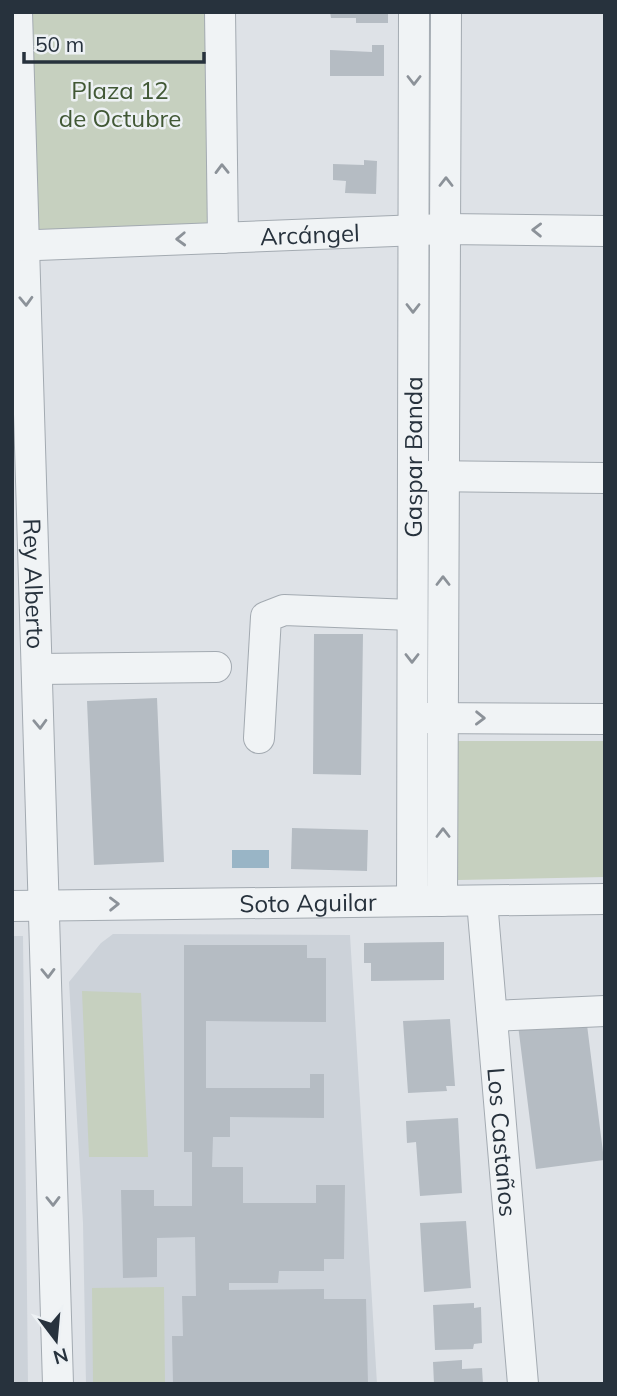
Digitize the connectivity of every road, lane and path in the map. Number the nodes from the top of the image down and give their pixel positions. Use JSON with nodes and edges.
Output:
{"nodes":[{"id":1,"x":17,"y":12,"type":"edge"},
{"id":2,"x":220,"y":12,"type":"edge"},
{"id":3,"x":414,"y":12,"type":"edge"},
{"id":4,"x":446,"y":12,"type":"edge"},
{"id":5,"x":445,"y":229,"type":"junction"},
{"id":6,"x":414,"y":230,"type":"junction"},
{"id":7,"x":605,"y":231,"type":"edge"},
{"id":8,"x":223,"y":237,"type":"junction"},
{"id":9,"x":18,"y":246,"type":"edge"},
{"id":10,"x":413,"y":476,"type":"junction"},
{"id":11,"x":444,"y":476,"type":"junction"},
{"id":12,"x":605,"y":478,"type":"edge"},
{"id":13,"x":412,"y":615,"type":"junction"},
{"id":14,"x":216,"y":667,"type":"dead end"},
{"id":15,"x":38,"y":669,"type":"junction"},
{"id":16,"x":412,"y":718,"type":"junction"},
{"id":17,"x":443,"y":718,"type":"junction"},
{"id":18,"x":605,"y":719,"type":"edge"},
{"id":19,"x":259,"y":738,"type":"dead end"},
{"id":20,"x":605,"y":900,"type":"edge"},
{"id":21,"x":412,"y":901,"type":"junction"},
{"id":22,"x":442,"y":901,"type":"junction"},
{"id":23,"x":482,"y":901,"type":"junction"},
{"id":24,"x":46,"y":905,"type":"junction"},
{"id":25,"x":12,"y":906,"type":"edge"},
{"id":26,"x":605,"y":1011,"type":"edge"},
{"id":27,"x":492,"y":1016,"type":"junction"},
{"id":28,"x":58,"y":1384,"type":"edge"},
{"id":29,"x":523,"y":1384,"type":"edge"}],
"edges":[{"from":1,"to":9,"type":"street","name":"Rey Alberto"},
{"from":8,"to":2,"type":"street","one_way":true},
{"from":3,"to":6,"type":"street","name":"Gaspar Banda","one_way":true},
{"from":5,"to":4,"type":"street","name":"Gaspar Banda","one_way":true},
{"from":5,"to":6,"type":"street","name":"Arcángel"},
{"from":7,"to":5,"type":"street","name":"Arcángel","one_way":true},
{"from":5,"to":11,"type":"street","name":"Gaspar Banda"},
{"from":6,"to":8,"type":"street","name":"Arcángel"},
{"from":6,"to":10,"type":"street","name":"Gaspar Banda","one_way":true},
{"from":8,"to":9,"type":"street","name":"Arcángel","one_way":true},
{"from":9,"to":15,"type":"street","name":"Rey Alberto","one_way":true},
{"from":10,"to":11,"type":"street"},
{"from":10,"to":13,"type":"street","name":"Gaspar Banda"},
{"from":11,"to":12,"type":"street"},
{"from":17,"to":11,"type":"street","name":"Gaspar Banda","one_way":true},
{"from":13,"to":16,"type":"street","name":"Gaspar Banda","one_way":true},
{"from":13,"to":19,"type":"street"},
{"from":14,"to":15,"type":"street"},
{"from":15,"to":24,"type":"street","name":"Rey Alberto","one_way":true},
{"from":16,"to":17,"type":"street"},
{"from":16,"to":21,"type":"street","name":"Gaspar Banda"},
{"from":17,"to":18,"type":"street","one_way":true},
{"from":22,"to":17,"type":"street","name":"Gaspar Banda","one_way":true},
{"from":20,"to":23,"type":"street","name":"Soto Aguilar"},
{"from":21,"to":22,"type":"street","name":"Soto Aguilar"},
{"from":24,"to":21,"type":"street","name":"Soto Aguilar","one_way":true},
{"from":22,"to":23,"type":"street","name":"Soto Aguilar"},
{"from":23,"to":27,"type":"street","name":"Los Castaños"},
{"from":24,"to":25,"type":"street","name":"Soto Aguilar"},
{"from":24,"to":28,"type":"street","name":"Rey Alberto","one_way":true},
{"from":26,"to":27,"type":"street"},
{"from":27,"to":29,"type":"street","name":"Los Castaños"}]}
